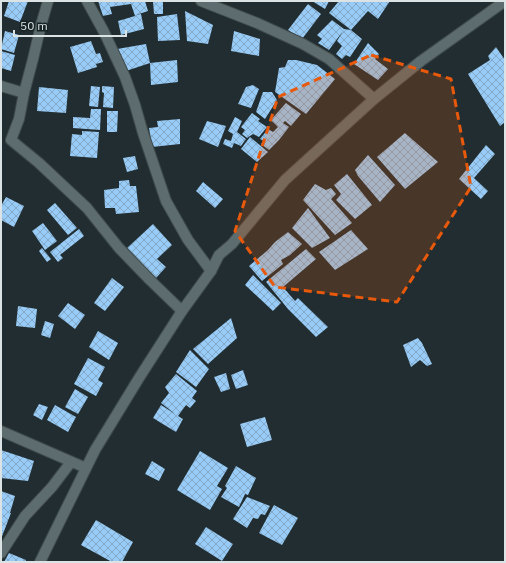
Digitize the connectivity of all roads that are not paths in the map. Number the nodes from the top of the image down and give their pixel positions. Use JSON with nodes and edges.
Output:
{"nodes":[{"id":1,"x":48,"y":1,"type":"edge"},
{"id":2,"x":87,"y":1,"type":"edge"},
{"id":3,"x":201,"y":1,"type":"edge"},
{"id":4,"x":505,"y":1,"type":"edge"},
{"id":5,"x":1,"y":86,"type":"edge"},
{"id":6,"x":24,"y":93,"type":"junction"},
{"id":7,"x":374,"y":99,"type":"junction"},
{"id":8,"x":212,"y":270,"type":"junction"},
{"id":9,"x":182,"y":311,"type":"junction"},
{"id":10,"x":1,"y":431,"type":"edge"},
{"id":11,"x":71,"y":462,"type":"junction"},
{"id":12,"x":86,"y":468,"type":"junction"},
{"id":13,"x":1,"y":553,"type":"edge"},
{"id":14,"x":40,"y":562,"type":"edge"}],
"edges":[{"from":1,"to":6,"type":"street"},
{"from":2,"to":8,"type":"street"},
{"from":3,"to":7,"type":"street"},
{"from":4,"to":7,"type":"street"},
{"from":5,"to":6,"type":"street"},
{"from":6,"to":9,"type":"street"},
{"from":7,"to":8,"type":"street"},
{"from":8,"to":9,"type":"street"},
{"from":9,"to":12,"type":"street"},
{"from":10,"to":11,"type":"street"},
{"from":11,"to":12,"type":"street"},
{"from":11,"to":13,"type":"street"},
{"from":12,"to":14,"type":"street"}]}
